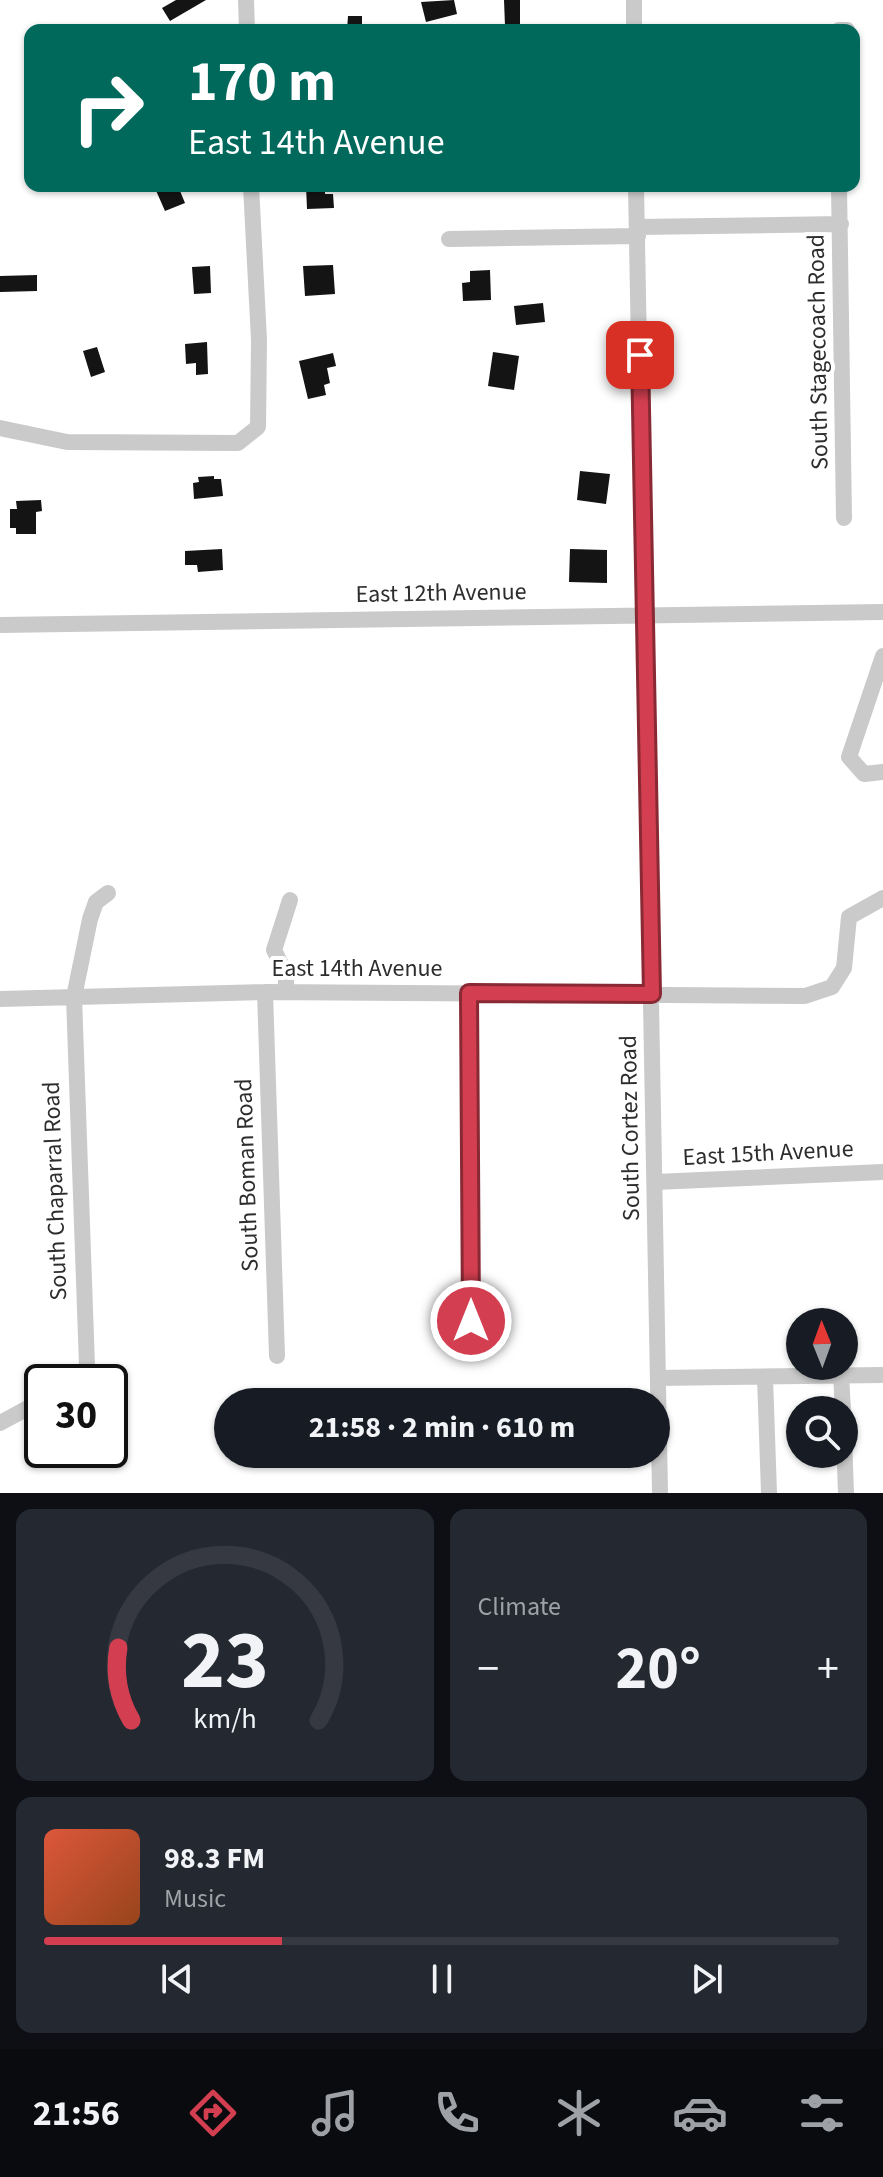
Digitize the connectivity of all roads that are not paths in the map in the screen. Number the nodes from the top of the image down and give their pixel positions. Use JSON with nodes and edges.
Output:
{"nodes":[{"id":1,"x":246,"y":0,"type":"edge"},
{"id":2,"x":634,"y":0,"type":"edge"},
{"id":3,"x":247,"y":24,"type":"edge"},
{"id":4,"x":634,"y":24,"type":"edge"},
{"id":5,"x":251,"y":192,"type":"edge"},
{"id":6,"x":636,"y":192,"type":"edge"},
{"id":7,"x":839,"y":192,"type":"edge"},
{"id":8,"x":841,"y":224,"type":"junction"},
{"id":9,"x":637,"y":232,"type":"junction"},
{"id":10,"x":449,"y":239,"type":"dead end"},
{"id":11,"x":0,"y":428,"type":"edge"},
{"id":12,"x":844,"y":518,"type":"dead end"},
{"id":13,"x":883,"y":612,"type":"edge"},
{"id":14,"x":644,"y":613,"type":"junction"},
{"id":15,"x":0,"y":625,"type":"edge"},
{"id":16,"x":883,"y":656,"type":"edge"},
{"id":17,"x":883,"y":772,"type":"edge"},
{"id":18,"x":108,"y":893,"type":"dead end"},
{"id":19,"x":883,"y":898,"type":"edge"},
{"id":20,"x":290,"y":900,"type":"dead end"},
{"id":21,"x":265,"y":992,"type":"junction"},
{"id":22,"x":286,"y":992,"type":"junction"},
{"id":23,"x":469,"y":993,"type":"junction"},
{"id":24,"x":652,"y":994,"type":"junction"},
{"id":25,"x":74,"y":997,"type":"junction"},
{"id":26,"x":0,"y":999,"type":"edge"},
{"id":27,"x":883,"y":1172,"type":"edge"},
{"id":28,"x":655,"y":1182,"type":"junction"},
{"id":29,"x":471,"y":1351,"type":"dead end"},
{"id":30,"x":277,"y":1356,"type":"dead end"},
{"id":31,"x":87,"y":1364,"type":"edge"},
{"id":32,"x":883,"y":1375,"type":"edge"},
{"id":33,"x":858,"y":1376,"type":"edge"},
{"id":34,"x":765,"y":1377,"type":"junction"},
{"id":35,"x":786,"y":1377,"type":"edge"},
{"id":36,"x":659,"y":1378,"type":"junction"},
{"id":37,"x":24,"y":1410,"type":"edge"},
{"id":38,"x":0,"y":1423,"type":"edge"},
{"id":39,"x":845,"y":1468,"type":"edge"},
{"id":40,"x":660,"y":1493,"type":"edge"},
{"id":41,"x":769,"y":1493,"type":"edge"},
{"id":42,"x":846,"y":1493,"type":"edge"}],
"edges":[{"from":1,"to":3,"type":"street"},
{"from":2,"to":4,"type":"street"},
{"from":5,"to":11,"type":"street"},
{"from":6,"to":9,"type":"street","name":"South Cortez Road"},
{"from":7,"to":8,"type":"street","name":"South Stagecoach Road"},
{"from":8,"to":9,"type":"street"},
{"from":8,"to":12,"type":"street","name":"South Stagecoach Road"},
{"from":9,"to":10,"type":"street"},
{"from":9,"to":14,"type":"street","name":"South Cortez Road"},
{"from":13,"to":14,"type":"street","name":"East 12th Avenue"},
{"from":14,"to":15,"type":"street","name":"East 12th Avenue"},
{"from":14,"to":24,"type":"street","name":"South Cortez Road"},
{"from":16,"to":17,"type":"street"},
{"from":18,"to":25,"type":"street","name":"South Chaparral Road"},
{"from":19,"to":24,"type":"street","name":"East 14th Avenue"},
{"from":20,"to":22,"type":"street"},
{"from":21,"to":22,"type":"street","name":"East 14th Avenue"},
{"from":21,"to":25,"type":"street","name":"East 14th Avenue"},
{"from":21,"to":30,"type":"street","name":"South Boman Road"},
{"from":22,"to":23,"type":"street","name":"East 14th Avenue"},
{"from":23,"to":24,"type":"street","name":"East 14th Avenue"},
{"from":23,"to":29,"type":"street"},
{"from":24,"to":28,"type":"street","name":"South Cortez Road"},
{"from":25,"to":26,"type":"street","name":"East 14th Avenue"},
{"from":25,"to":31,"type":"street","name":"South Chaparral Road"},
{"from":27,"to":28,"type":"street","name":"East 15th Avenue"},
{"from":28,"to":36,"type":"street","name":"South Cortez Road"},
{"from":32,"to":33,"type":"street"},
{"from":34,"to":35,"type":"street"},
{"from":34,"to":36,"type":"street"},
{"from":34,"to":41,"type":"street"},
{"from":36,"to":40,"type":"street","name":"South Cortez Road"},
{"from":37,"to":38,"type":"street"},
{"from":39,"to":42,"type":"street"}]}
